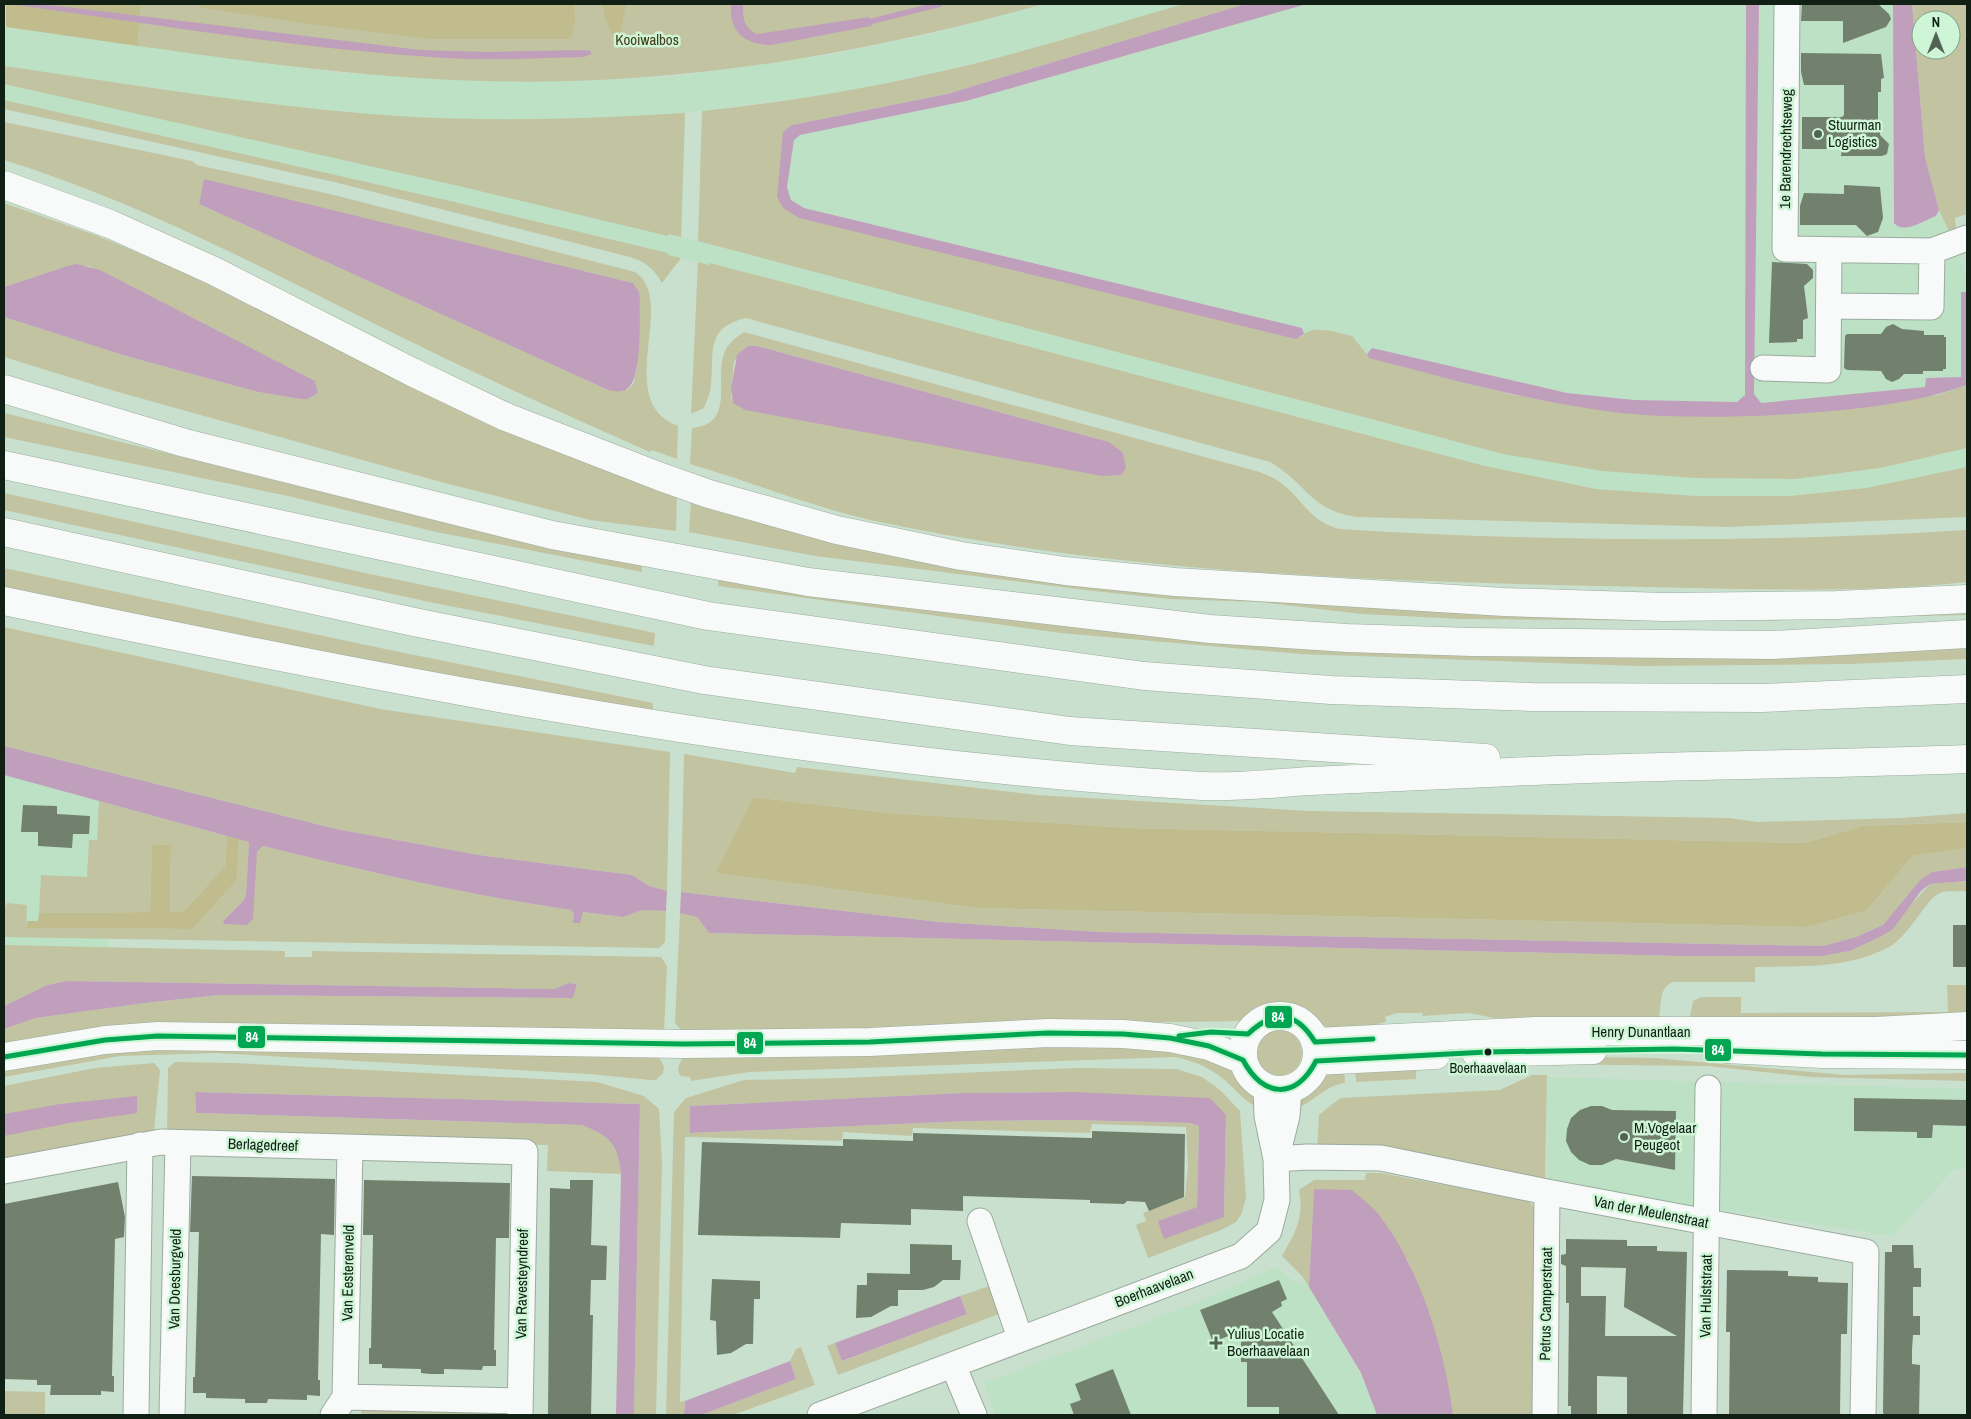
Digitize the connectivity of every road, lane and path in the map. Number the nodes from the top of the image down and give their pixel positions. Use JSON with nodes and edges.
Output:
{"nodes":[{"id":1,"x":1787,"y":4,"type":"edge"},
{"id":2,"x":4,"y":185,"type":"edge"},
{"id":3,"x":1967,"y":238,"type":"edge"},
{"id":4,"x":1829,"y":250,"type":"junction"},
{"id":5,"x":1932,"y":251,"type":"junction"},
{"id":6,"x":1829,"y":306,"type":"junction"},
{"id":7,"x":1763,"y":368,"type":"dead end"},
{"id":8,"x":4,"y":389,"type":"edge"},
{"id":9,"x":4,"y":465,"type":"edge"},
{"id":10,"x":4,"y":532,"type":"edge"},
{"id":11,"x":4,"y":549,"type":"edge"},
{"id":12,"x":154,"y":566,"type":"junction"},
{"id":13,"x":1967,"y":599,"type":"edge"},
{"id":14,"x":4,"y":601,"type":"edge"},
{"id":15,"x":1967,"y":634,"type":"edge"},
{"id":16,"x":1967,"y":689,"type":"edge"},
{"id":17,"x":1967,"y":759,"type":"edge"},
{"id":18,"x":1620,"y":767,"type":"junction"},
{"id":19,"x":1967,"y":1026,"type":"edge"},
{"id":20,"x":1248,"y":1034,"type":"junction"},
{"id":21,"x":1170,"y":1038,"type":"junction"},
{"id":22,"x":1316,"y":1052,"type":"junction"},
{"id":23,"x":1967,"y":1054,"type":"edge"},
{"id":24,"x":4,"y":1057,"type":"edge"},
{"id":25,"x":1243,"y":1060,"type":"junction"},
{"id":26,"x":1708,"y":1088,"type":"dead end"},
{"id":27,"x":1277,"y":1089,"type":"junction"},
{"id":28,"x":178,"y":1143,"type":"junction"},
{"id":29,"x":140,"y":1145,"type":"junction"},
{"id":30,"x":350,"y":1148,"type":"junction"},
{"id":31,"x":525,"y":1152,"type":"joint"},
{"id":32,"x":1276,"y":1159,"type":"junction"},
{"id":33,"x":4,"y":1171,"type":"edge"},
{"id":34,"x":1547,"y":1192,"type":"junction"},
{"id":35,"x":980,"y":1221,"type":"dead end"},
{"id":36,"x":1707,"y":1223,"type":"junction"},
{"id":37,"x":1020,"y":1338,"type":"junction"},
{"id":38,"x":954,"y":1365,"type":"junction"},
{"id":39,"x":339,"y":1406,"type":"edge"},
{"id":40,"x":520,"y":1408,"type":"edge"},
{"id":41,"x":136,"y":1415,"type":"edge"},
{"id":42,"x":172,"y":1415,"type":"edge"},
{"id":43,"x":820,"y":1415,"type":"edge"},
{"id":44,"x":974,"y":1415,"type":"edge"},
{"id":45,"x":1545,"y":1415,"type":"edge"},
{"id":46,"x":1704,"y":1415,"type":"edge"},
{"id":47,"x":1863,"y":1415,"type":"edge"}],
"edges":[{"from":1,"to":4,"type":"street","name":"1e Barendrechtseweg"},
{"from":2,"to":13,"type":"main road"},
{"from":3,"to":5,"type":"street","name":"1e Barendrechtseweg"},
{"from":4,"to":5,"type":"street","name":"1e Barendrechtseweg"},
{"from":4,"to":6,"type":"street"},
{"from":5,"to":6,"type":"street"},
{"from":6,"to":7,"type":"street"},
{"from":8,"to":15,"type":"main road"},
{"from":9,"to":16,"type":"main road"},
{"from":10,"to":12,"type":"main road"},
{"from":11,"to":12,"type":"main road"},
{"from":12,"to":18,"type":"main road"},
{"from":14,"to":18,"type":"main road"},
{"from":17,"to":18,"type":"main road"},
{"from":19,"to":22,"type":"main road","name":"Henry Dunantlaan"},
{"from":20,"to":21,"type":"main road"},
{"from":20,"to":22,"type":"main road"},
{"from":20,"to":25,"type":"main road"},
{"from":21,"to":24,"type":"main road"},
{"from":21,"to":25,"type":"main road"},
{"from":22,"to":23,"type":"main road","name":"Henry Dunantlaan"},
{"from":22,"to":27,"type":"main road"},
{"from":25,"to":27,"type":"main road"},
{"from":26,"to":36,"type":"street","name":"Van Hulststraat"},
{"from":27,"to":32,"type":"street","name":"Boerhaavelaan"},
{"from":28,"to":29,"type":"street","name":"Berlagedreef"},
{"from":28,"to":30,"type":"street","name":"Berlagedreef"},
{"from":28,"to":42,"type":"street","name":"Van Doesburgveld"},
{"from":29,"to":33,"type":"street","name":"Berlagedreef"},
{"from":29,"to":41,"type":"street"},
{"from":30,"to":31,"type":"street","name":"Berlagedreef"},
{"from":30,"to":39,"type":"street","name":"Van Eesterenveld"},
{"from":31,"to":40,"type":"street","name":"Van Ravesteyndreef"},
{"from":32,"to":34,"type":"street","name":"Van der Meulenstraat"},
{"from":32,"to":37,"type":"street","name":"Boerhaavelaan"},
{"from":34,"to":36,"type":"street","name":"Van der Meulenstraat"},
{"from":34,"to":45,"type":"street","name":"Petrus Camperstraat"},
{"from":35,"to":37,"type":"street"},
{"from":36,"to":46,"type":"street","name":"Van Hulststraat"},
{"from":36,"to":47,"type":"street","name":"Van der Meulenstraat"},
{"from":37,"to":38,"type":"street","name":"Boerhaavelaan"},
{"from":38,"to":43,"type":"street","name":"Boerhaavelaan"},
{"from":38,"to":44,"type":"street"},
{"from":39,"to":40,"type":"street","name":"Van Eesterenveld"}]}
